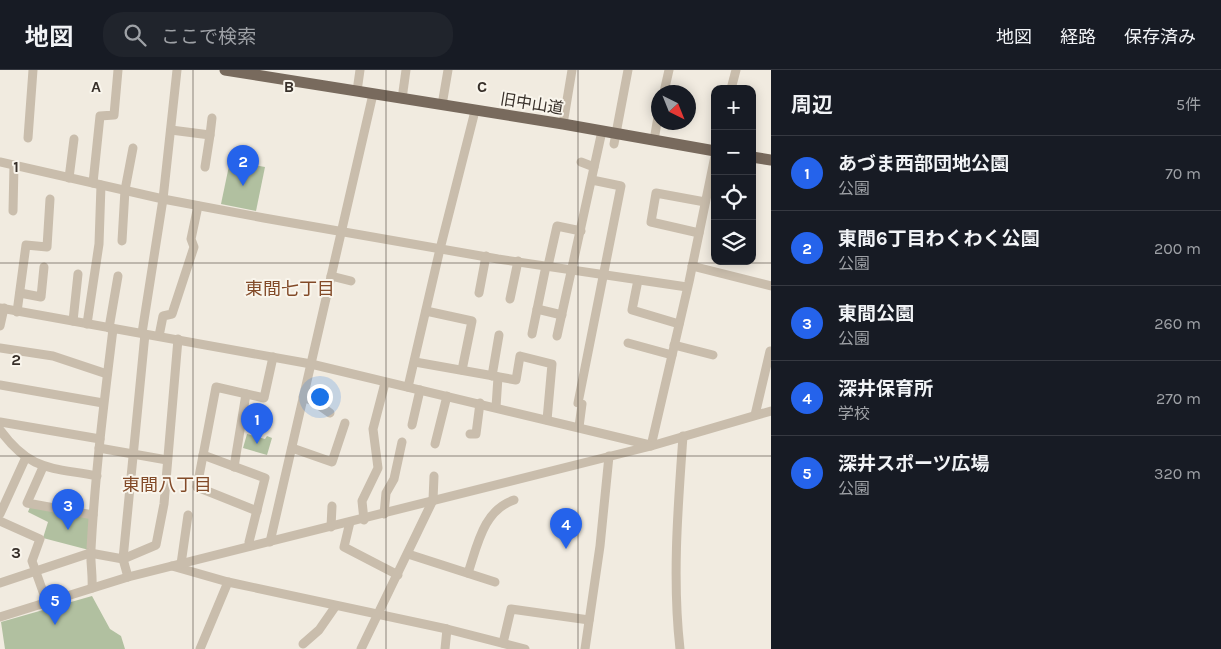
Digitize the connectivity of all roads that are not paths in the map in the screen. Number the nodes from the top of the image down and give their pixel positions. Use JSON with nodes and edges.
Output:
{"nodes":[{"id":1,"x":33,"y":70,"type":"edge"},
{"id":2,"x":118,"y":70,"type":"edge"},
{"id":3,"x":177,"y":70,"type":"edge"},
{"id":4,"x":225,"y":70,"type":"edge"},
{"id":5,"x":360,"y":70,"type":"edge"},
{"id":6,"x":406,"y":70,"type":"edge"},
{"id":7,"x":448,"y":70,"type":"edge"},
{"id":8,"x":572,"y":70,"type":"edge"},
{"id":9,"x":628,"y":70,"type":"edge"},
{"id":10,"x":669,"y":70,"type":"edge"},
{"id":11,"x":736,"y":70,"type":"edge"},
{"id":12,"x":269,"y":74,"type":"edge"},
{"id":13,"x":666,"y":85,"type":"edge"},
{"id":14,"x":733,"y":85,"type":"edge"},
{"id":15,"x":357,"y":91,"type":"junction"},
{"id":16,"x":373,"y":94,"type":"junction"},
{"id":17,"x":402,"y":99,"type":"junction"},
{"id":18,"x":442,"y":105,"type":"junction"},
{"id":19,"x":475,"y":111,"type":"junction"},
{"id":20,"x":212,"y":118,"type":"dead end"},
{"id":21,"x":562,"y":124,"type":"junction"},
{"id":22,"x":170,"y":130,"type":"junction"},
{"id":23,"x":656,"y":130,"type":"edge"},
{"id":24,"x":602,"y":131,"type":"junction"},
{"id":25,"x":210,"y":135,"type":"junction"},
{"id":26,"x":28,"y":138,"type":"dead end"},
{"id":27,"x":74,"y":139,"type":"dead end"},
{"id":28,"x":615,"y":139,"type":"junction"},
{"id":29,"x":654,"y":140,"type":"junction"},
{"id":30,"x":132,"y":148,"type":"dead end"},
{"id":31,"x":711,"y":150,"type":"edge"},
{"id":32,"x":0,"y":162,"type":"edge"},
{"id":33,"x":580,"y":162,"type":"dead end"},
{"id":34,"x":14,"y":165,"type":"junction"},
{"id":35,"x":205,"y":167,"type":"dead end"},
{"id":36,"x":594,"y":167,"type":"junction"},
{"id":37,"x":711,"y":174,"type":"edge"},
{"id":38,"x":69,"y":178,"type":"junction"},
{"id":39,"x":592,"y":180,"type":"junction"},
{"id":40,"x":97,"y":184,"type":"junction"},
{"id":41,"x":125,"y":190,"type":"junction"},
{"id":42,"x":50,"y":199,"type":"dead end"},
{"id":43,"x":163,"y":199,"type":"junction"},
{"id":44,"x":705,"y":202,"type":"junction"},
{"id":45,"x":198,"y":206,"type":"junction"},
{"id":46,"x":13,"y":212,"type":"dead end"},
{"id":47,"x":581,"y":231,"type":"junction"},
{"id":48,"x":342,"y":232,"type":"junction"},
{"id":49,"x":699,"y":233,"type":"junction"},
{"id":50,"x":122,"y":242,"type":"dead end"},
{"id":51,"x":440,"y":249,"type":"junction"},
{"id":52,"x":486,"y":256,"type":"junction"},
{"id":53,"x":518,"y":261,"type":"junction"},
{"id":54,"x":547,"y":266,"type":"junction"},
{"id":55,"x":692,"y":266,"type":"junction"},
{"id":56,"x":44,"y":267,"type":"dead end"},
{"id":57,"x":572,"y":270,"type":"junction"},
{"id":58,"x":604,"y":273,"type":"junction"},
{"id":59,"x":78,"y":274,"type":"dead end"},
{"id":60,"x":118,"y":276,"type":"dead end"},
{"id":61,"x":331,"y":276,"type":"junction"},
{"id":62,"x":638,"y":280,"type":"junction"},
{"id":63,"x":351,"y":281,"type":"dead end"},
{"id":64,"x":771,"y":286,"type":"edge"},
{"id":65,"x":687,"y":287,"type":"junction"},
{"id":66,"x":20,"y":293,"type":"junction"},
{"id":67,"x":479,"y":293,"type":"dead end"},
{"id":68,"x":510,"y":299,"type":"dead end"},
{"id":69,"x":2,"y":308,"type":"edge"},
{"id":70,"x":537,"y":309,"type":"junction"},
{"id":71,"x":426,"y":311,"type":"junction"},
{"id":72,"x":17,"y":312,"type":"junction"},
{"id":73,"x":562,"y":315,"type":"junction"},
{"id":74,"x":73,"y":321,"type":"junction"},
{"id":75,"x":88,"y":324,"type":"junction"},
{"id":76,"x":679,"y":324,"type":"junction"},
{"id":77,"x":0,"y":326,"type":"edge"},
{"id":78,"x":111,"y":328,"type":"junction"},
{"id":79,"x":144,"y":333,"type":"junction"},
{"id":80,"x":532,"y":334,"type":"dead end"},
{"id":81,"x":499,"y":335,"type":"dead end"},
{"id":82,"x":159,"y":336,"type":"junction"},
{"id":83,"x":557,"y":336,"type":"dead end"},
{"id":84,"x":178,"y":339,"type":"junction"},
{"id":85,"x":628,"y":343,"type":"dead end"},
{"id":86,"x":674,"y":345,"type":"junction"},
{"id":87,"x":0,"y":348,"type":"edge"},
{"id":88,"x":770,"y":350,"type":"edge"},
{"id":89,"x":672,"y":355,"type":"junction"},
{"id":90,"x":713,"y":356,"type":"dead end"},
{"id":91,"x":273,"y":357,"type":"junction"},
{"id":92,"x":416,"y":362,"type":"junction"},
{"id":93,"x":311,"y":364,"type":"junction"},
{"id":94,"x":462,"y":370,"type":"junction"},
{"id":95,"x":107,"y":374,"type":"junction"},
{"id":96,"x":495,"y":376,"type":"junction"},
{"id":97,"x":385,"y":383,"type":"junction"},
{"id":98,"x":0,"y":385,"type":"edge"},
{"id":99,"x":408,"y":387,"type":"junction"},
{"id":100,"x":420,"y":390,"type":"junction"},
{"id":101,"x":246,"y":394,"type":"junction"},
{"id":102,"x":447,"y":396,"type":"junction"},
{"id":103,"x":303,"y":397,"type":"junction"},
{"id":104,"x":103,"y":403,"type":"junction"},
{"id":105,"x":480,"y":403,"type":"junction"},
{"id":106,"x":496,"y":407,"type":"junction"},
{"id":107,"x":771,"y":411,"type":"edge"},
{"id":108,"x":330,"y":413,"type":"dead end"},
{"id":109,"x":755,"y":415,"type":"junction"},
{"id":110,"x":547,"y":420,"type":"junction"},
{"id":111,"x":0,"y":422,"type":"edge"},
{"id":112,"x":345,"y":423,"type":"dead end"},
{"id":113,"x":412,"y":426,"type":"dead end"},
{"id":114,"x":579,"y":427,"type":"junction"},
{"id":115,"x":0,"y":432,"type":"edge"},
{"id":116,"x":470,"y":434,"type":"dead end"},
{"id":117,"x":683,"y":436,"type":"junction"},
{"id":118,"x":402,"y":442,"type":"dead end"},
{"id":119,"x":100,"y":444,"type":"junction"},
{"id":120,"x":435,"y":444,"type":"dead end"},
{"id":121,"x":650,"y":446,"type":"junction"},
{"id":122,"x":292,"y":448,"type":"junction"},
{"id":123,"x":133,"y":454,"type":"junction"},
{"id":124,"x":203,"y":456,"type":"junction"},
{"id":125,"x":609,"y":456,"type":"junction"},
{"id":126,"x":26,"y":457,"type":"junction"},
{"id":127,"x":167,"y":460,"type":"junction"},
{"id":128,"x":234,"y":467,"type":"junction"},
{"id":129,"x":43,"y":468,"type":"junction"},
{"id":130,"x":97,"y":476,"type":"junction"},
{"id":131,"x":434,"y":476,"type":"dead end"},
{"id":132,"x":433,"y":500,"type":"junction"},
{"id":133,"x":514,"y":500,"type":"dead end"},
{"id":134,"x":332,"y":506,"type":"dead end"},
{"id":135,"x":257,"y":511,"type":"junction"},
{"id":136,"x":0,"y":514,"type":"edge"},
{"id":137,"x":384,"y":514,"type":"junction"},
{"id":138,"x":93,"y":515,"type":"junction"},
{"id":139,"x":188,"y":515,"type":"dead end"},
{"id":140,"x":364,"y":520,"type":"junction"},
{"id":141,"x":0,"y":521,"type":"edge"},
{"id":142,"x":350,"y":522,"type":"junction"},
{"id":143,"x":331,"y":527,"type":"junction"},
{"id":144,"x":270,"y":542,"type":"junction"},
{"id":145,"x":250,"y":546,"type":"junction"},
{"id":146,"x":90,"y":553,"type":"junction"},
{"id":147,"x":408,"y":554,"type":"junction"},
{"id":148,"x":123,"y":559,"type":"junction"},
{"id":149,"x":177,"y":565,"type":"junction"},
{"id":150,"x":35,"y":572,"type":"junction"},
{"id":151,"x":468,"y":573,"type":"junction"},
{"id":152,"x":398,"y":575,"type":"junction"},
{"id":153,"x":128,"y":577,"type":"junction"},
{"id":154,"x":228,"y":582,"type":"junction"},
{"id":155,"x":495,"y":582,"type":"dead end"},
{"id":156,"x":0,"y":583,"type":"edge"},
{"id":157,"x":92,"y":588,"type":"junction"},
{"id":158,"x":47,"y":603,"type":"junction"},
{"id":159,"x":335,"y":607,"type":"junction"},
{"id":160,"x":378,"y":616,"type":"junction"},
{"id":161,"x":0,"y":617,"type":"edge"},
{"id":162,"x":588,"y":620,"type":"junction"},
{"id":163,"x":447,"y":629,"type":"junction"},
{"id":164,"x":503,"y":643,"type":"junction"},
{"id":165,"x":303,"y":644,"type":"dead end"},
{"id":166,"x":200,"y":649,"type":"edge"},
{"id":167,"x":361,"y":649,"type":"edge"},
{"id":168,"x":446,"y":649,"type":"edge"},
{"id":169,"x":525,"y":649,"type":"edge"},
{"id":170,"x":585,"y":649,"type":"edge"},
{"id":171,"x":680,"y":649,"type":"edge"}],
"edges":[{"from":1,"to":26,"type":"street"},
{"from":2,"to":40,"type":"street"},
{"from":3,"to":22,"type":"street"},
{"from":4,"to":12,"type":"main road","name":"旧中山道"},
{"from":5,"to":15,"type":"street"},
{"from":6,"to":17,"type":"street"},
{"from":7,"to":18,"type":"street"},
{"from":8,"to":21,"type":"street"},
{"from":9,"to":28,"type":"street"},
{"from":10,"to":13,"type":"street"},
{"from":11,"to":14,"type":"street"},
{"from":12,"to":15,"type":"main road","name":"旧中山道"},
{"from":15,"to":16,"type":"main road","name":"旧中山道"},
{"from":16,"to":17,"type":"main road","name":"旧中山道"},
{"from":16,"to":48,"type":"street"},
{"from":17,"to":18,"type":"main road","name":"旧中山道"},
{"from":18,"to":19,"type":"main road","name":"旧中山道"},
{"from":19,"to":21,"type":"main road","name":"旧中山道"},
{"from":19,"to":51,"type":"street"},
{"from":20,"to":25,"type":"street"},
{"from":21,"to":24,"type":"main road","name":"旧中山道"},
{"from":22,"to":25,"type":"street"},
{"from":22,"to":43,"type":"street"},
{"from":23,"to":29,"type":"street"},
{"from":24,"to":28,"type":"main road","name":"旧中山道"},
{"from":24,"to":36,"type":"street"},
{"from":25,"to":35,"type":"street"},
{"from":27,"to":38,"type":"street"},
{"from":28,"to":29,"type":"main road","name":"旧中山道"},
{"from":29,"to":31,"type":"main road","name":"旧中山道"},
{"from":30,"to":41,"type":"street"},
{"from":32,"to":34,"type":"street"},
{"from":33,"to":36,"type":"street"},
{"from":34,"to":38,"type":"street"},
{"from":34,"to":46,"type":"street"},
{"from":36,"to":39,"type":"street"},
{"from":37,"to":44,"type":"street"},
{"from":38,"to":40,"type":"street"},
{"from":39,"to":47,"type":"street"},
{"from":39,"to":58,"type":"street"},
{"from":40,"to":41,"type":"street"},
{"from":40,"to":75,"type":"street"},
{"from":41,"to":43,"type":"street"},
{"from":41,"to":50,"type":"street"},
{"from":42,"to":66,"type":"street"},
{"from":43,"to":45,"type":"street"},
{"from":43,"to":79,"type":"street"},
{"from":44,"to":49,"type":"street"},
{"from":44,"to":49,"type":"street"},
{"from":45,"to":48,"type":"street"},
{"from":45,"to":82,"type":"street"},
{"from":47,"to":54,"type":"street"},
{"from":47,"to":57,"type":"street"},
{"from":48,"to":51,"type":"street"},
{"from":48,"to":61,"type":"street"},
{"from":49,"to":55,"type":"street"},
{"from":51,"to":52,"type":"street"},
{"from":51,"to":71,"type":"street"},
{"from":52,"to":53,"type":"street"},
{"from":52,"to":67,"type":"street"},
{"from":53,"to":54,"type":"street"},
{"from":53,"to":68,"type":"street"},
{"from":54,"to":57,"type":"street"},
{"from":54,"to":70,"type":"street"},
{"from":55,"to":64,"type":"street"},
{"from":55,"to":65,"type":"street"},
{"from":56,"to":66,"type":"street"},
{"from":57,"to":58,"type":"street"},
{"from":57,"to":73,"type":"street"},
{"from":58,"to":62,"type":"street"},
{"from":58,"to":114,"type":"street"},
{"from":59,"to":74,"type":"street"},
{"from":60,"to":78,"type":"street"},
{"from":61,"to":63,"type":"street"},
{"from":61,"to":93,"type":"street"},
{"from":62,"to":65,"type":"street"},
{"from":62,"to":76,"type":"street"},
{"from":65,"to":76,"type":"street"},
{"from":66,"to":72,"type":"street"},
{"from":69,"to":72,"type":"street"},
{"from":69,"to":77,"type":"street"},
{"from":70,"to":73,"type":"street"},
{"from":70,"to":80,"type":"street"},
{"from":71,"to":92,"type":"street"},
{"from":71,"to":94,"type":"street"},
{"from":72,"to":74,"type":"street"},
{"from":73,"to":83,"type":"street"},
{"from":74,"to":75,"type":"street"},
{"from":75,"to":78,"type":"street"},
{"from":76,"to":86,"type":"street"},
{"from":78,"to":79,"type":"street"},
{"from":78,"to":95,"type":"street"},
{"from":79,"to":82,"type":"street"},
{"from":79,"to":123,"type":"street"},
{"from":81,"to":96,"type":"street"},
{"from":82,"to":84,"type":"street"},
{"from":84,"to":91,"type":"street"},
{"from":84,"to":127,"type":"street"},
{"from":85,"to":89,"type":"street"},
{"from":86,"to":89,"type":"street"},
{"from":86,"to":90,"type":"street"},
{"from":87,"to":95,"type":"street"},
{"from":88,"to":109,"type":"street"},
{"from":89,"to":121,"type":"street"},
{"from":91,"to":93,"type":"street"},
{"from":91,"to":101,"type":"street"},
{"from":92,"to":94,"type":"street"},
{"from":92,"to":99,"type":"street"},
{"from":93,"to":97,"type":"street"},
{"from":93,"to":103,"type":"street"},
{"from":94,"to":96,"type":"street"},
{"from":95,"to":104,"type":"street"},
{"from":96,"to":106,"type":"street"},
{"from":96,"to":110,"type":"street"},
{"from":97,"to":99,"type":"street"},
{"from":97,"to":140,"type":"street"},
{"from":98,"to":104,"type":"street"},
{"from":99,"to":100,"type":"street"},
{"from":100,"to":102,"type":"street"},
{"from":100,"to":113,"type":"street"},
{"from":101,"to":124,"type":"street"},
{"from":101,"to":128,"type":"street"},
{"from":102,"to":105,"type":"street"},
{"from":102,"to":120,"type":"street"},
{"from":103,"to":108,"type":"street"},
{"from":103,"to":122,"type":"street"},
{"from":104,"to":119,"type":"street"},
{"from":105,"to":106,"type":"street"},
{"from":105,"to":116,"type":"street"},
{"from":106,"to":110,"type":"street"},
{"from":107,"to":109,"type":"street"},
{"from":109,"to":117,"type":"street"},
{"from":110,"to":114,"type":"street"},
{"from":111,"to":119,"type":"street"},
{"from":112,"to":122,"type":"street"},
{"from":114,"to":121,"type":"street"},
{"from":115,"to":126,"type":"street"},
{"from":117,"to":121,"type":"street"},
{"from":117,"to":171,"type":"street"},
{"from":118,"to":137,"type":"street"},
{"from":119,"to":123,"type":"street"},
{"from":119,"to":130,"type":"street"},
{"from":121,"to":125,"type":"street"},
{"from":122,"to":144,"type":"street"},
{"from":123,"to":127,"type":"street"},
{"from":123,"to":148,"type":"street"},
{"from":124,"to":128,"type":"street"},
{"from":124,"to":135,"type":"street"},
{"from":125,"to":132,"type":"street"},
{"from":125,"to":162,"type":"street"},
{"from":126,"to":129,"type":"street"},
{"from":126,"to":136,"type":"street"},
{"from":127,"to":148,"type":"street"},
{"from":128,"to":135,"type":"street"},
{"from":129,"to":130,"type":"street"},
{"from":129,"to":138,"type":"street"},
{"from":130,"to":138,"type":"street"},
{"from":131,"to":132,"type":"street"},
{"from":132,"to":137,"type":"street"},
{"from":132,"to":147,"type":"street"},
{"from":133,"to":151,"type":"street"},
{"from":134,"to":143,"type":"street"},
{"from":135,"to":145,"type":"street"},
{"from":137,"to":140,"type":"street"},
{"from":138,"to":146,"type":"street"},
{"from":139,"to":149,"type":"street"},
{"from":140,"to":142,"type":"street"},
{"from":141,"to":150,"type":"street"},
{"from":142,"to":143,"type":"street"},
{"from":142,"to":152,"type":"street"},
{"from":143,"to":144,"type":"street"},
{"from":144,"to":145,"type":"street"},
{"from":145,"to":149,"type":"street"},
{"from":146,"to":148,"type":"street"},
{"from":146,"to":150,"type":"street"},
{"from":146,"to":157,"type":"street"},
{"from":147,"to":151,"type":"street"},
{"from":147,"to":152,"type":"street"},
{"from":148,"to":153,"type":"street"},
{"from":149,"to":153,"type":"street"},
{"from":149,"to":154,"type":"street"},
{"from":150,"to":156,"type":"street"},
{"from":150,"to":158,"type":"street"},
{"from":151,"to":155,"type":"street"},
{"from":152,"to":160,"type":"street"},
{"from":153,"to":157,"type":"street"},
{"from":154,"to":159,"type":"street"},
{"from":154,"to":166,"type":"street"},
{"from":157,"to":158,"type":"street"},
{"from":158,"to":161,"type":"street"},
{"from":159,"to":160,"type":"street"},
{"from":159,"to":165,"type":"street"},
{"from":160,"to":163,"type":"street"},
{"from":160,"to":167,"type":"street"},
{"from":162,"to":164,"type":"street"},
{"from":162,"to":170,"type":"street"},
{"from":163,"to":164,"type":"street"},
{"from":163,"to":168,"type":"street"},
{"from":164,"to":169,"type":"street"}]}
